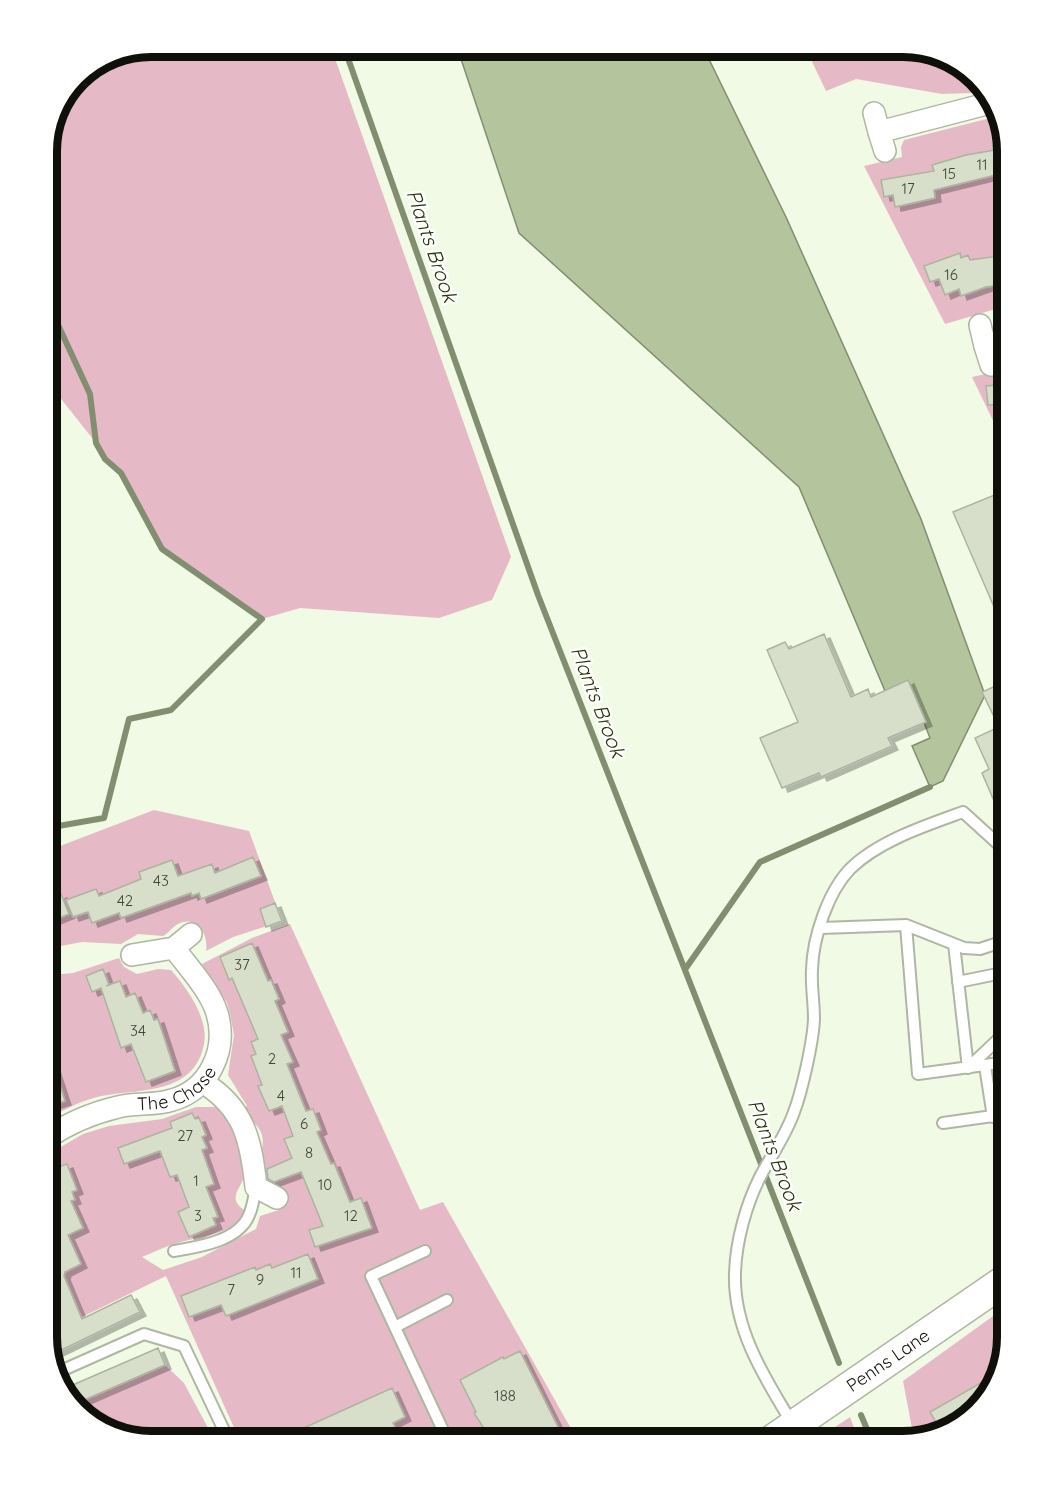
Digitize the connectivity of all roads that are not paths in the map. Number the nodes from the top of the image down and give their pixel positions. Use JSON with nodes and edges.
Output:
{"nodes":[{"id":1,"x":984,"y":105,"type":"edge"},
{"id":2,"x":879,"y":132,"type":"dead end"},
{"id":3,"x":980,"y":325,"type":"dead end"},
{"id":4,"x":997,"y":347,"type":"edge"},
{"id":5,"x":997,"y":842,"type":"edge"},
{"id":6,"x":906,"y":925,"type":"junction"},
{"id":7,"x":821,"y":928,"type":"junction"},
{"id":8,"x":191,"y":934,"type":"dead end"},
{"id":9,"x":954,"y":944,"type":"junction"},
{"id":10,"x":997,"y":944,"type":"edge"},
{"id":11,"x":174,"y":948,"type":"junction"},
{"id":12,"x":132,"y":955,"type":"dead end"},
{"id":13,"x":997,"y":974,"type":"edge"},
{"id":14,"x":958,"y":982,"type":"junction"},
{"id":15,"x":997,"y":1041,"type":"edge"},
{"id":16,"x":997,"y":1064,"type":"edge"},
{"id":17,"x":985,"y":1066,"type":"junction"},
{"id":18,"x":968,"y":1068,"type":"junction"},
{"id":19,"x":204,"y":1083,"type":"junction"},
{"id":20,"x":997,"y":1116,"type":"edge"},
{"id":21,"x":993,"y":1117,"type":"junction"},
{"id":22,"x":943,"y":1124,"type":"dead end"},
{"id":23,"x":57,"y":1132,"type":"edge"},
{"id":24,"x":248,"y":1192,"type":"junction"},
{"id":25,"x":277,"y":1198,"type":"dead end"},
{"id":26,"x":174,"y":1251,"type":"dead end"},
{"id":27,"x":425,"y":1251,"type":"dead end"},
{"id":28,"x":997,"y":1287,"type":"edge"},
{"id":29,"x":447,"y":1300,"type":"dead end"},
{"id":30,"x":395,"y":1327,"type":"junction"},
{"id":31,"x":63,"y":1370,"type":"dead end"},
{"id":32,"x":224,"y":1431,"type":"edge"},
{"id":33,"x":443,"y":1431,"type":"edge"},
{"id":34,"x":781,"y":1431,"type":"edge"},
{"id":35,"x":786,"y":1431,"type":"edge"}],
"edges":[{"from":1,"to":2,"type":"street"},
{"from":3,"to":4,"type":"street"},
{"from":5,"to":7,"type":"lane"},
{"from":6,"to":7,"type":"lane"},
{"from":6,"to":9,"type":"lane"},
{"from":6,"to":18,"type":"lane"},
{"from":7,"to":34,"type":"lane"},
{"from":8,"to":11,"type":"street"},
{"from":9,"to":10,"type":"lane"},
{"from":9,"to":14,"type":"lane"},
{"from":11,"to":12,"type":"street"},
{"from":11,"to":19,"type":"street","name":"The Chase"},
{"from":13,"to":14,"type":"lane"},
{"from":14,"to":18,"type":"lane"},
{"from":15,"to":18,"type":"lane"},
{"from":16,"to":17,"type":"lane"},
{"from":17,"to":18,"type":"lane"},
{"from":17,"to":21,"type":"lane"},
{"from":19,"to":23,"type":"street","name":"The Chase"},
{"from":19,"to":24,"type":"street"},
{"from":20,"to":21,"type":"lane"},
{"from":21,"to":22,"type":"lane"},
{"from":24,"to":25,"type":"street"},
{"from":24,"to":26,"type":"lane"},
{"from":27,"to":30,"type":"lane"},
{"from":28,"to":35,"type":"main road","name":"Penns Lane"},
{"from":29,"to":30,"type":"lane"},
{"from":30,"to":33,"type":"lane"},
{"from":31,"to":32,"type":"lane"}]}
